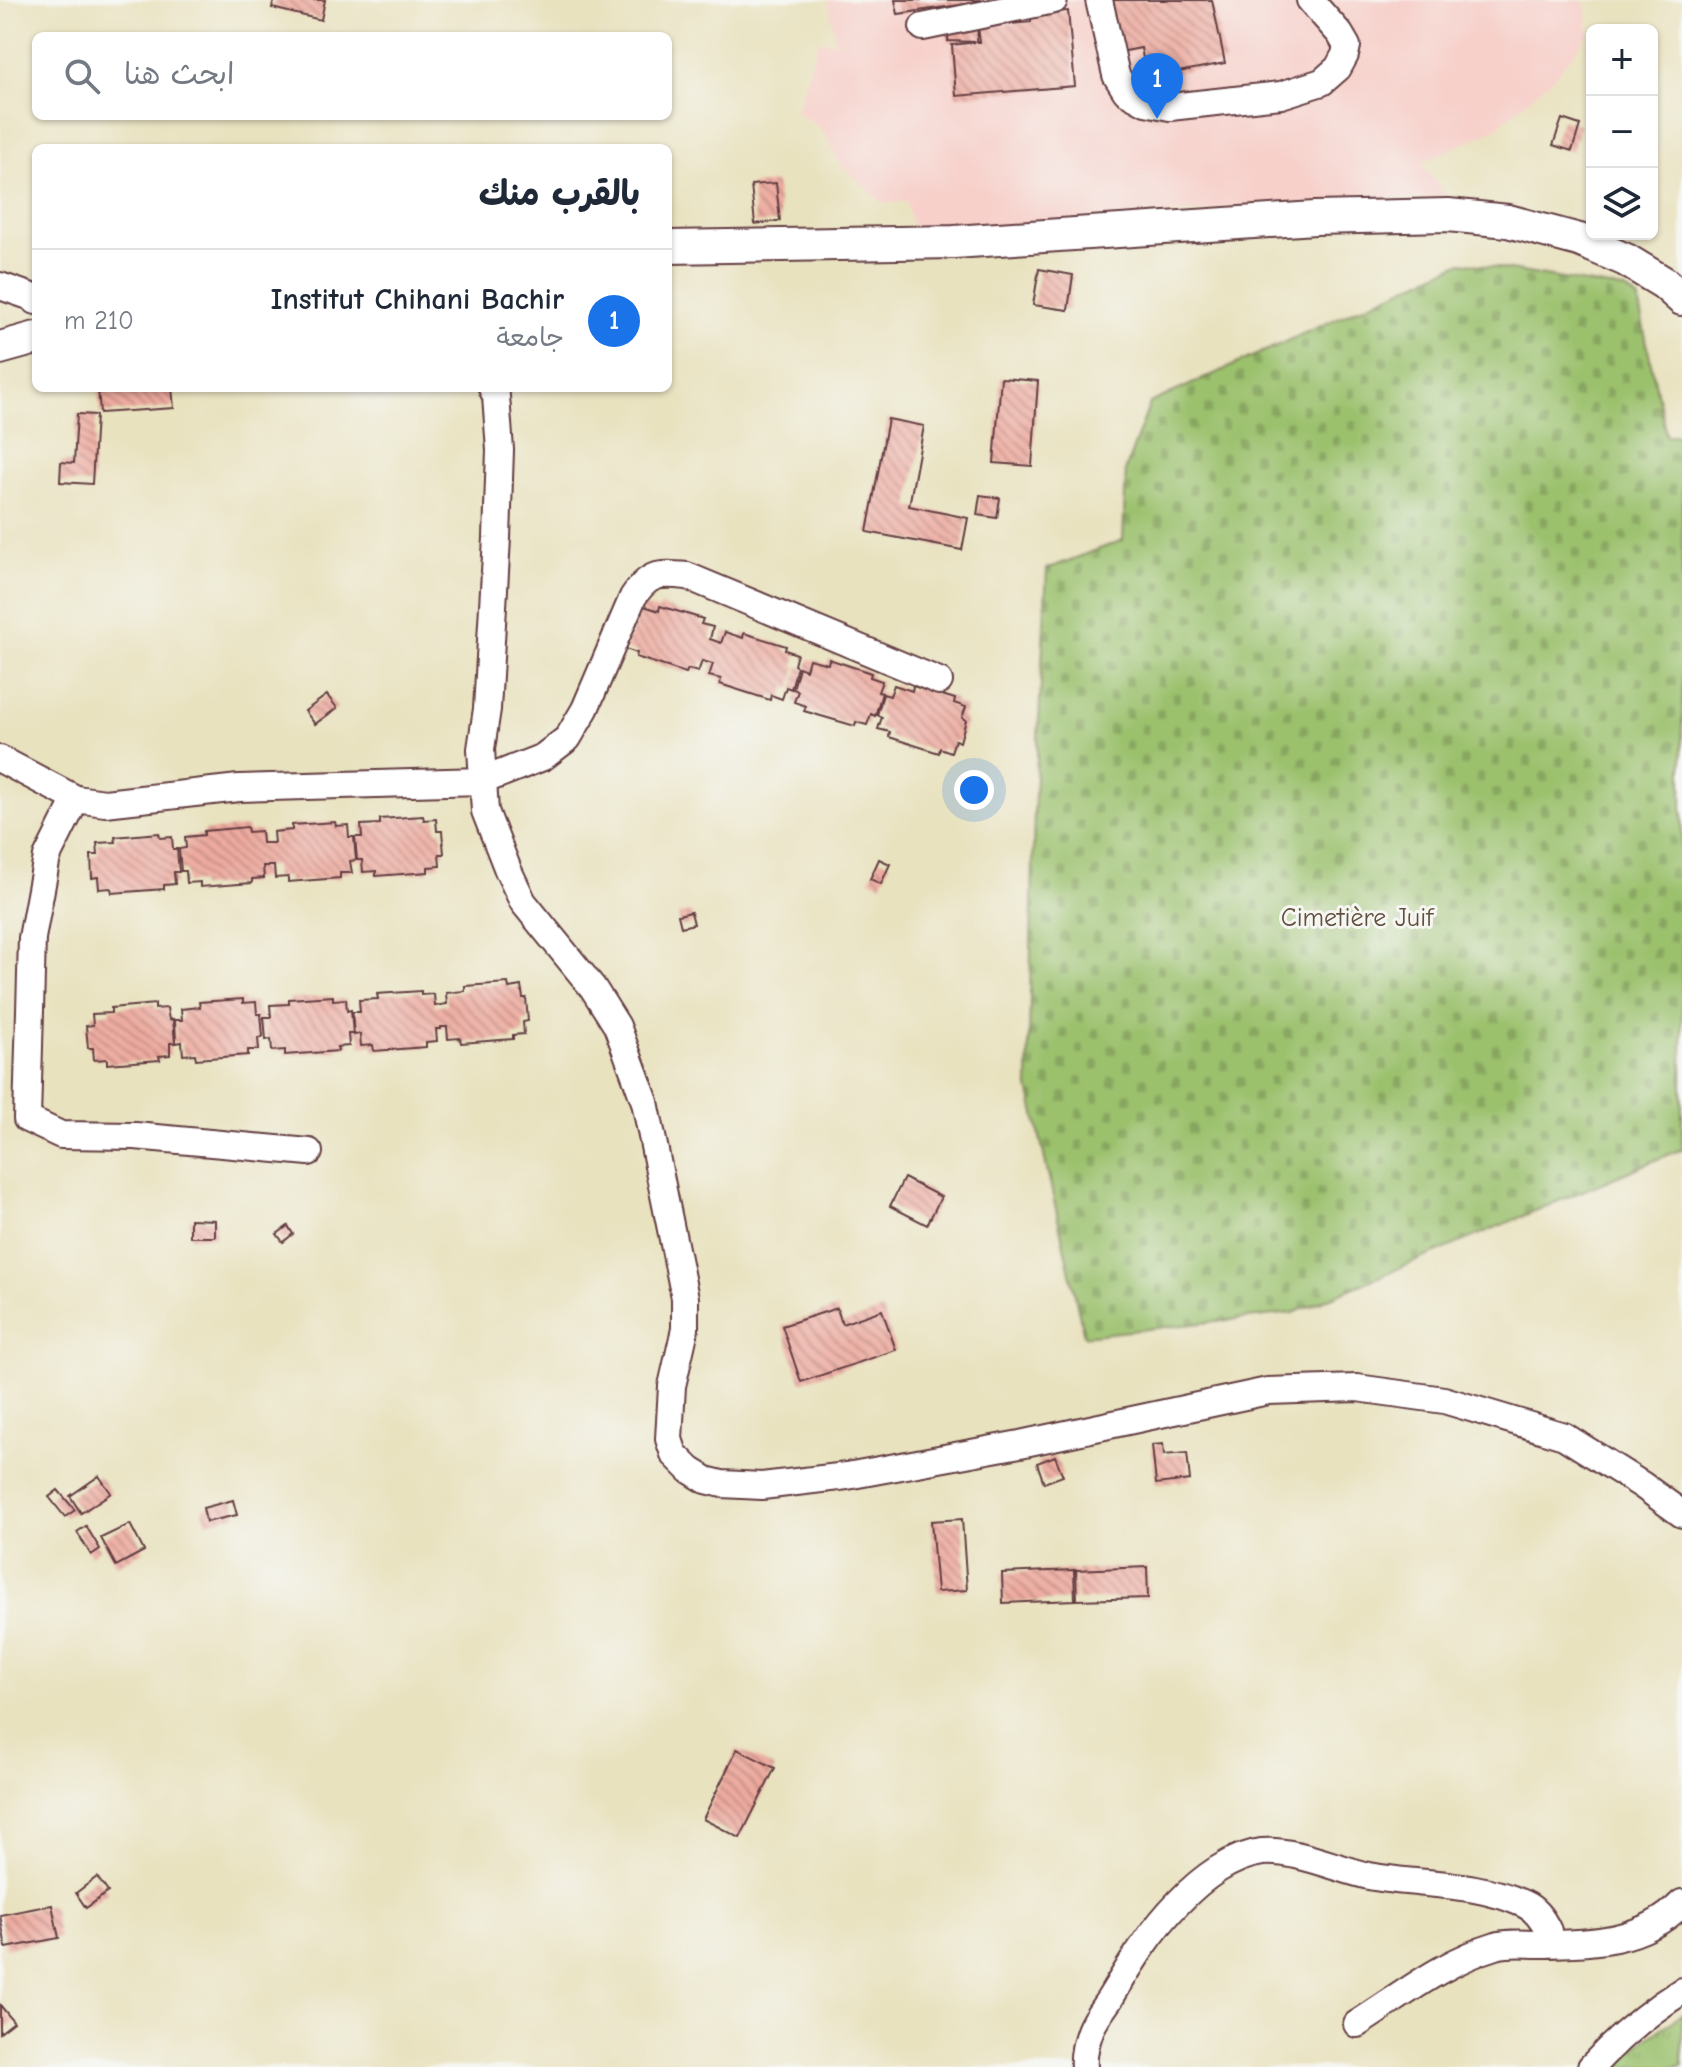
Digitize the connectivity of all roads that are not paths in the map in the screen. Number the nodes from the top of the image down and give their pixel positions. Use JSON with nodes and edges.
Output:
{"nodes":[{"id":1,"x":1054,"y":0,"type":"edge"},
{"id":2,"x":1099,"y":0,"type":"edge"},
{"id":3,"x":1310,"y":0,"type":"edge"},
{"id":4,"x":923,"y":27,"type":"dead end"},
{"id":5,"x":672,"y":247,"type":"edge"},
{"id":6,"x":0,"y":286,"type":"edge"},
{"id":7,"x":32,"y":297,"type":"edge"},
{"id":8,"x":1682,"y":299,"type":"edge"},
{"id":9,"x":32,"y":339,"type":"edge"},
{"id":10,"x":0,"y":348,"type":"edge"},
{"id":11,"x":494,"y":392,"type":"edge"},
{"id":12,"x":939,"y":681,"type":"dead end"},
{"id":13,"x":0,"y":759,"type":"edge"},
{"id":14,"x":482,"y":781,"type":"junction"},
{"id":15,"x":76,"y":799,"type":"junction"},
{"id":16,"x":309,"y":1152,"type":"dead end"},
{"id":17,"x":1682,"y":1514,"type":"edge"},
{"id":18,"x":1682,"y":1903,"type":"edge"},
{"id":19,"x":1544,"y":1944,"type":"junction"},
{"id":20,"x":1682,"y":1991,"type":"edge"},
{"id":21,"x":1357,"y":2024,"type":"dead end"},
{"id":22,"x":1084,"y":2067,"type":"edge"},
{"id":23,"x":1591,"y":2067,"type":"edge"}],
"edges":[{"from":1,"to":4,"type":"street"},
{"from":2,"to":3,"type":"street"},
{"from":5,"to":8,"type":"main road"},
{"from":6,"to":7,"type":"street"},
{"from":9,"to":10,"type":"main road"},
{"from":11,"to":14,"type":"street"},
{"from":12,"to":14,"type":"street"},
{"from":13,"to":15,"type":"street"},
{"from":14,"to":15,"type":"street"},
{"from":14,"to":17,"type":"street"},
{"from":15,"to":16,"type":"street"},
{"from":18,"to":19,"type":"street"},
{"from":19,"to":21,"type":"street"},
{"from":19,"to":22,"type":"street"},
{"from":20,"to":23,"type":"street"}]}
